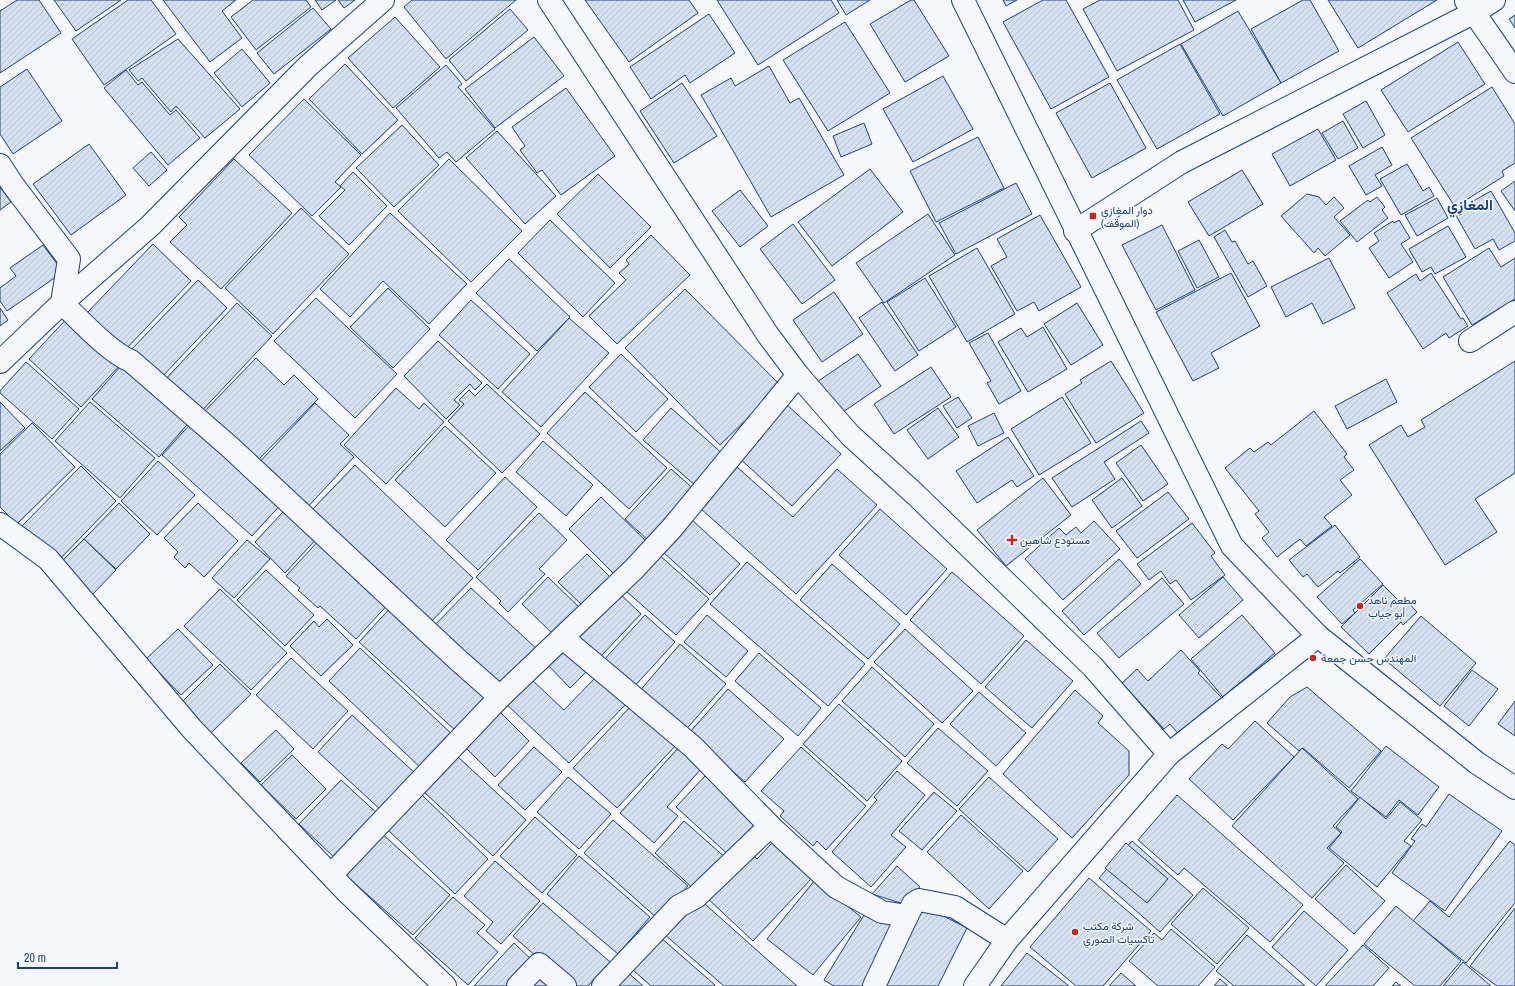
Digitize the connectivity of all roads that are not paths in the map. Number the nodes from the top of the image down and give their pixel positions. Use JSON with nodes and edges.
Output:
{"nodes":[{"id":1,"x":383,"y":0,"type":"edge"},
{"id":2,"x":549,"y":0,"type":"edge"},
{"id":3,"x":963,"y":0,"type":"edge"},
{"id":4,"x":1494,"y":0,"type":"edge"},
{"id":5,"x":1470,"y":6,"type":"edge"},
{"id":6,"x":1515,"y":72,"type":"edge"},
{"id":7,"x":0,"y":165,"type":"edge"},
{"id":8,"x":1075,"y":231,"type":"junction"},
{"id":9,"x":62,"y":303,"type":"junction"},
{"id":10,"x":1515,"y":312,"type":"edge"},
{"id":11,"x":1470,"y":341,"type":"dead end"},
{"id":12,"x":0,"y":362,"type":"edge"},
{"id":13,"x":798,"y":375,"type":"junction"},
{"id":14,"x":0,"y":524,"type":"edge"},
{"id":15,"x":1318,"y":636,"type":"junction"},
{"id":16,"x":563,"y":638,"type":"junction"},
{"id":17,"x":500,"y":697,"type":"junction"},
{"id":18,"x":1169,"y":754,"type":"junction"},
{"id":19,"x":1515,"y":788,"type":"edge"},
{"id":20,"x":770,"y":826,"type":"junction"},
{"id":21,"x":331,"y":875,"type":"junction"},
{"id":22,"x":908,"y":916,"type":"junction"},
{"id":23,"x":1007,"y":940,"type":"junction"},
{"id":24,"x":445,"y":986,"type":"edge"},
{"id":25,"x":518,"y":986,"type":"edge"},
{"id":26,"x":564,"y":986,"type":"edge"},
{"id":27,"x":603,"y":986,"type":"edge"},
{"id":28,"x":874,"y":986,"type":"edge"},
{"id":29,"x":975,"y":986,"type":"edge"}],
"edges":[{"from":1,"to":9,"type":"street"},
{"from":2,"to":13,"type":"street"},
{"from":3,"to":8,"type":"street"},
{"from":4,"to":5,"type":"street"},
{"from":5,"to":6,"type":"street"},
{"from":5,"to":8,"type":"street"},
{"from":7,"to":9,"type":"street"},
{"from":8,"to":15,"type":"street"},
{"from":9,"to":12,"type":"street"},
{"from":9,"to":17,"type":"street"},
{"from":10,"to":11,"type":"street"},
{"from":13,"to":16,"type":"street"},
{"from":13,"to":18,"type":"street"},
{"from":14,"to":21,"type":"street"},
{"from":15,"to":18,"type":"street"},
{"from":15,"to":19,"type":"street"},
{"from":16,"to":17,"type":"street"},
{"from":16,"to":20,"type":"street"},
{"from":17,"to":21,"type":"street"},
{"from":18,"to":23,"type":"street"},
{"from":20,"to":22,"type":"street"},
{"from":20,"to":27,"type":"street"},
{"from":21,"to":24,"type":"street"},
{"from":22,"to":23,"type":"street"},
{"from":22,"to":28,"type":"street"},
{"from":23,"to":29,"type":"street"},
{"from":25,"to":26,"type":"street"}]}
